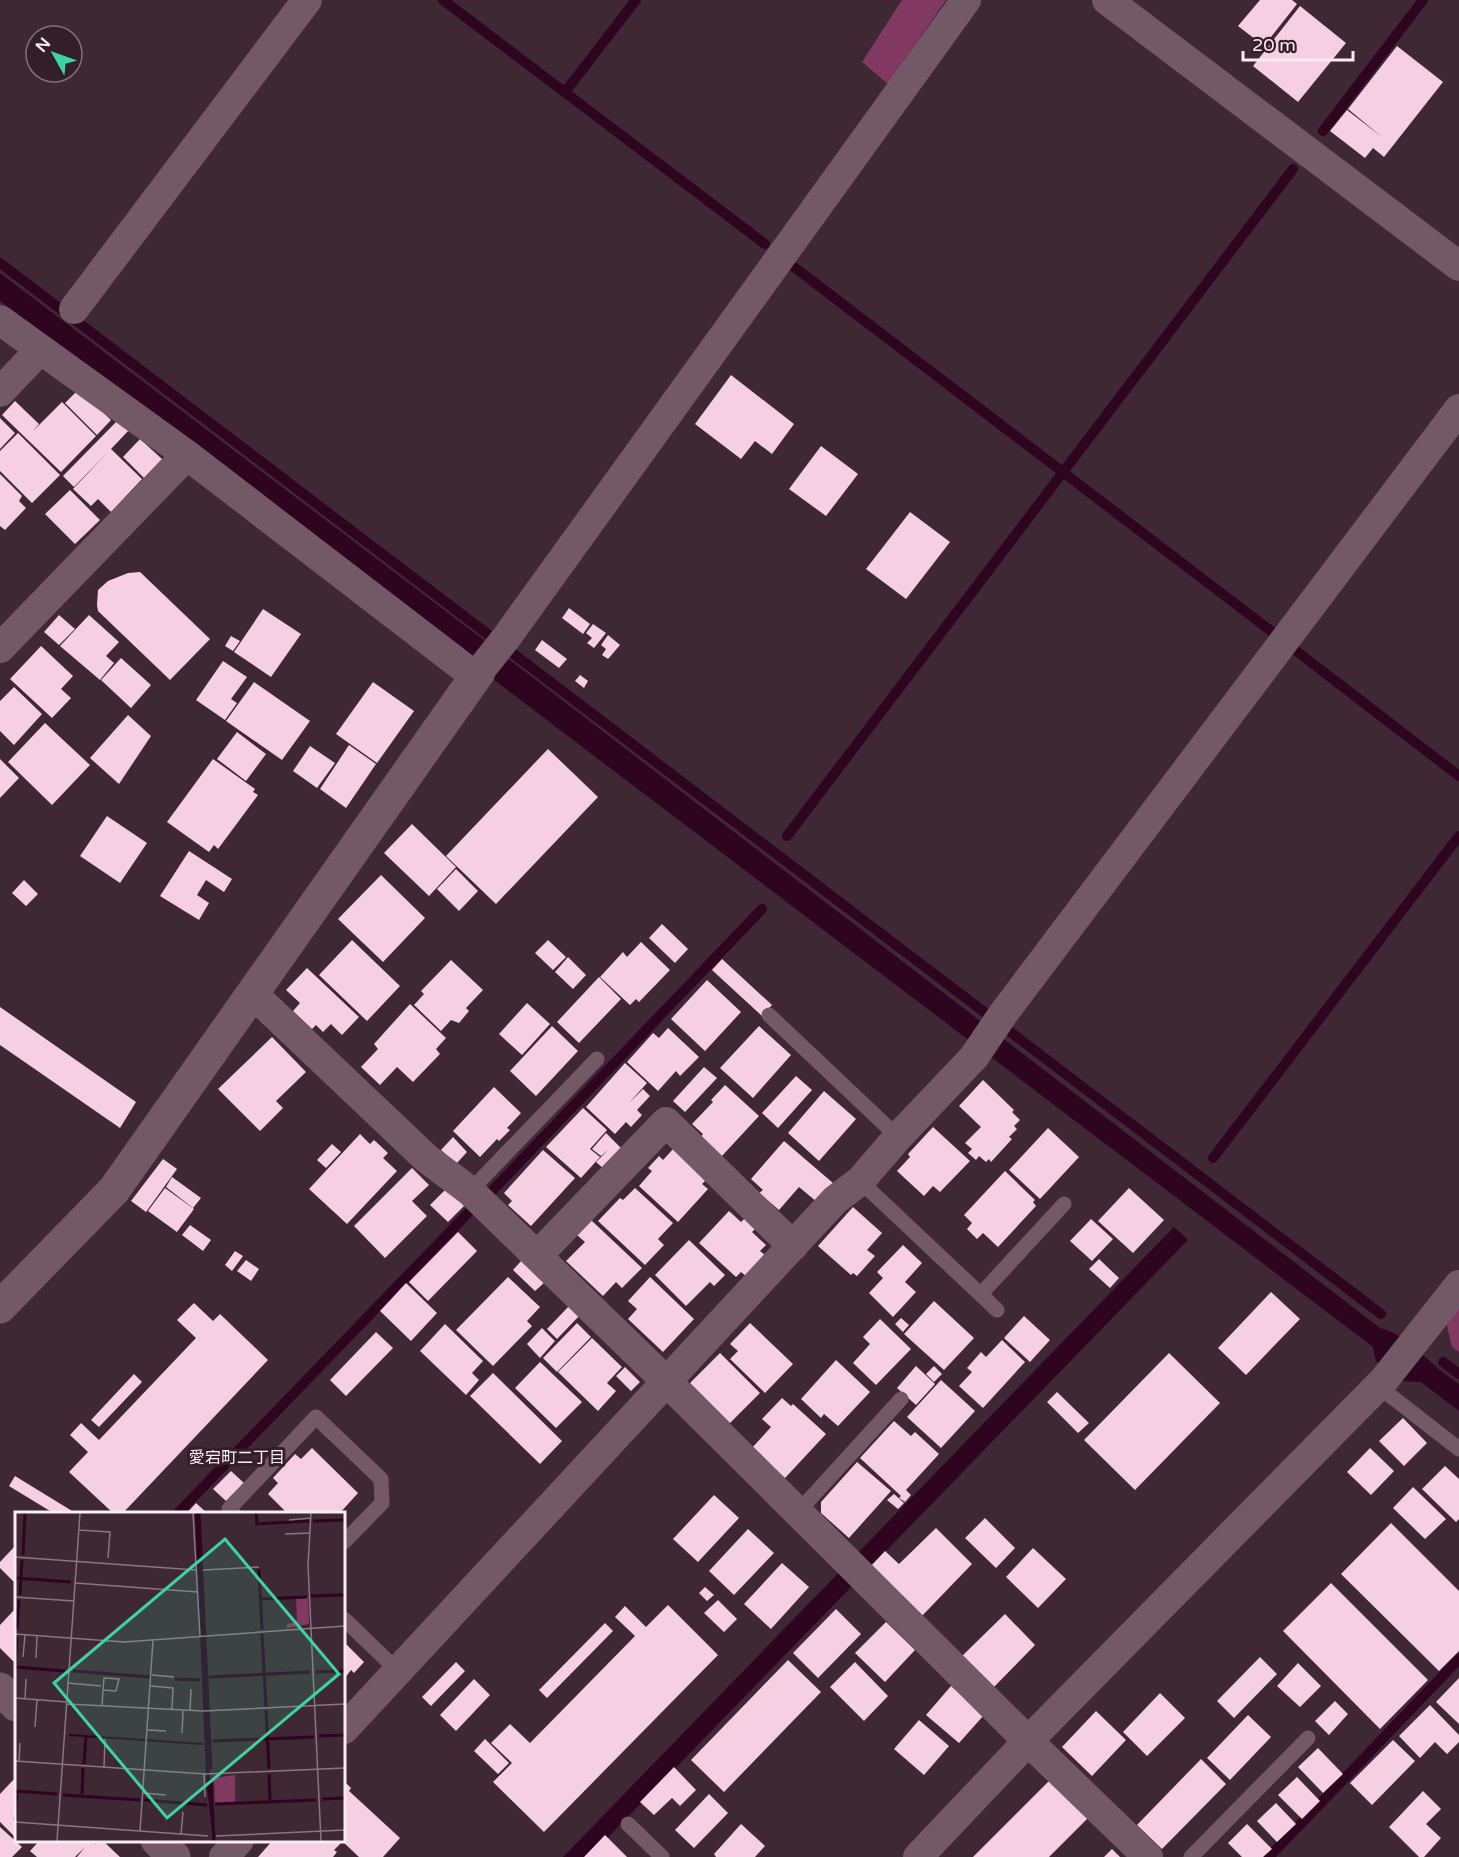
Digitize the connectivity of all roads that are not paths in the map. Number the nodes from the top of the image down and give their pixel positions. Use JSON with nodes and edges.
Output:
{"nodes":[{"id":1,"x":307,"y":0,"type":"edge"},
{"id":2,"x":966,"y":0,"type":"edge"},
{"id":3,"x":1107,"y":0,"type":"edge"},
{"id":4,"x":1459,"y":266,"type":"edge"},
{"id":5,"x":74,"y":309,"type":"dead end"},
{"id":6,"x":0,"y":320,"type":"edge"},
{"id":7,"x":40,"y":350,"type":"junction"},
{"id":8,"x":0,"y":392,"type":"edge"},
{"id":9,"x":1459,"y":409,"type":"edge"},
{"id":10,"x":187,"y":455,"type":"junction"},
{"id":11,"x":0,"y":648,"type":"edge"},
{"id":12,"x":478,"y":674,"type":"junction"},
{"id":13,"x":253,"y":994,"type":"junction"},
{"id":14,"x":770,"y":1015,"type":"dead end"},
{"id":15,"x":597,"y":1059,"type":"dead end"},
{"id":16,"x":898,"y":1137,"type":"junction"},
{"id":17,"x":861,"y":1181,"type":"junction"},
{"id":18,"x":470,"y":1191,"type":"junction"},
{"id":19,"x":1064,"y":1204,"type":"dead end"},
{"id":20,"x":793,"y":1246,"type":"junction"},
{"id":21,"x":537,"y":1256,"type":"junction"},
{"id":22,"x":1459,"y":1285,"type":"edge"},
{"id":23,"x":981,"y":1294,"type":"junction"},
{"id":24,"x":0,"y":1306,"type":"edge"},
{"id":25,"x":997,"y":1310,"type":"dead end"},
{"id":26,"x":667,"y":1382,"type":"junction"},
{"id":27,"x":1381,"y":1383,"type":"junction"},
{"id":28,"x":901,"y":1399,"type":"dead end"},
{"id":29,"x":1459,"y":1449,"type":"edge"},
{"id":30,"x":232,"y":1512,"type":"edge"},
{"id":31,"x":798,"y":1512,"type":"junction"},
{"id":32,"x":345,"y":1541,"type":"edge"},
{"id":33,"x":345,"y":1620,"type":"edge"},
{"id":34,"x":398,"y":1671,"type":"junction"},
{"id":35,"x":0,"y":1689,"type":"edge"},
{"id":36,"x":15,"y":1704,"type":"edge"},
{"id":37,"x":345,"y":1728,"type":"edge"},
{"id":38,"x":1308,"y":1738,"type":"dead end"},
{"id":39,"x":1028,"y":1742,"type":"junction"},
{"id":40,"x":628,"y":1824,"type":"dead end"},
{"id":41,"x":159,"y":1842,"type":"edge"},
{"id":42,"x":237,"y":1842,"type":"edge"},
{"id":43,"x":174,"y":1857,"type":"edge"},
{"id":44,"x":224,"y":1857,"type":"edge"},
{"id":45,"x":662,"y":1857,"type":"edge"},
{"id":46,"x":918,"y":1857,"type":"edge"},
{"id":47,"x":1148,"y":1857,"type":"edge"},
{"id":48,"x":1191,"y":1857,"type":"edge"}],
"edges":[{"from":1,"to":5,"type":"street"},
{"from":2,"to":12,"type":"street"},
{"from":3,"to":4,"type":"street"},
{"from":6,"to":7,"type":"street"},
{"from":7,"to":8,"type":"street"},
{"from":7,"to":10,"type":"street"},
{"from":9,"to":16,"type":"street"},
{"from":10,"to":11,"type":"street"},
{"from":10,"to":12,"type":"street"},
{"from":12,"to":13,"type":"street"},
{"from":13,"to":18,"type":"street"},
{"from":13,"to":24,"type":"street"},
{"from":14,"to":16,"type":"lane"},
{"from":15,"to":18,"type":"lane"},
{"from":16,"to":17,"type":"street"},
{"from":17,"to":20,"type":"street"},
{"from":17,"to":23,"type":"lane"},
{"from":18,"to":21,"type":"street"},
{"from":19,"to":23,"type":"lane"},
{"from":20,"to":21,"type":"street"},
{"from":20,"to":26,"type":"street"},
{"from":21,"to":26,"type":"street"},
{"from":22,"to":27,"type":"street"},
{"from":23,"to":25,"type":"lane"},
{"from":26,"to":31,"type":"street"},
{"from":26,"to":34,"type":"street"},
{"from":27,"to":29,"type":"lane"},
{"from":27,"to":39,"type":"street"},
{"from":28,"to":31,"type":"lane"},
{"from":30,"to":32,"type":"lane"},
{"from":31,"to":39,"type":"street"},
{"from":33,"to":34,"type":"lane"},
{"from":34,"to":37,"type":"street"},
{"from":35,"to":36,"type":"street"},
{"from":38,"to":48,"type":"lane"},
{"from":39,"to":46,"type":"street"},
{"from":39,"to":47,"type":"street"},
{"from":40,"to":45,"type":"lane"},
{"from":41,"to":43,"type":"street"},
{"from":42,"to":44,"type":"street"}]}
